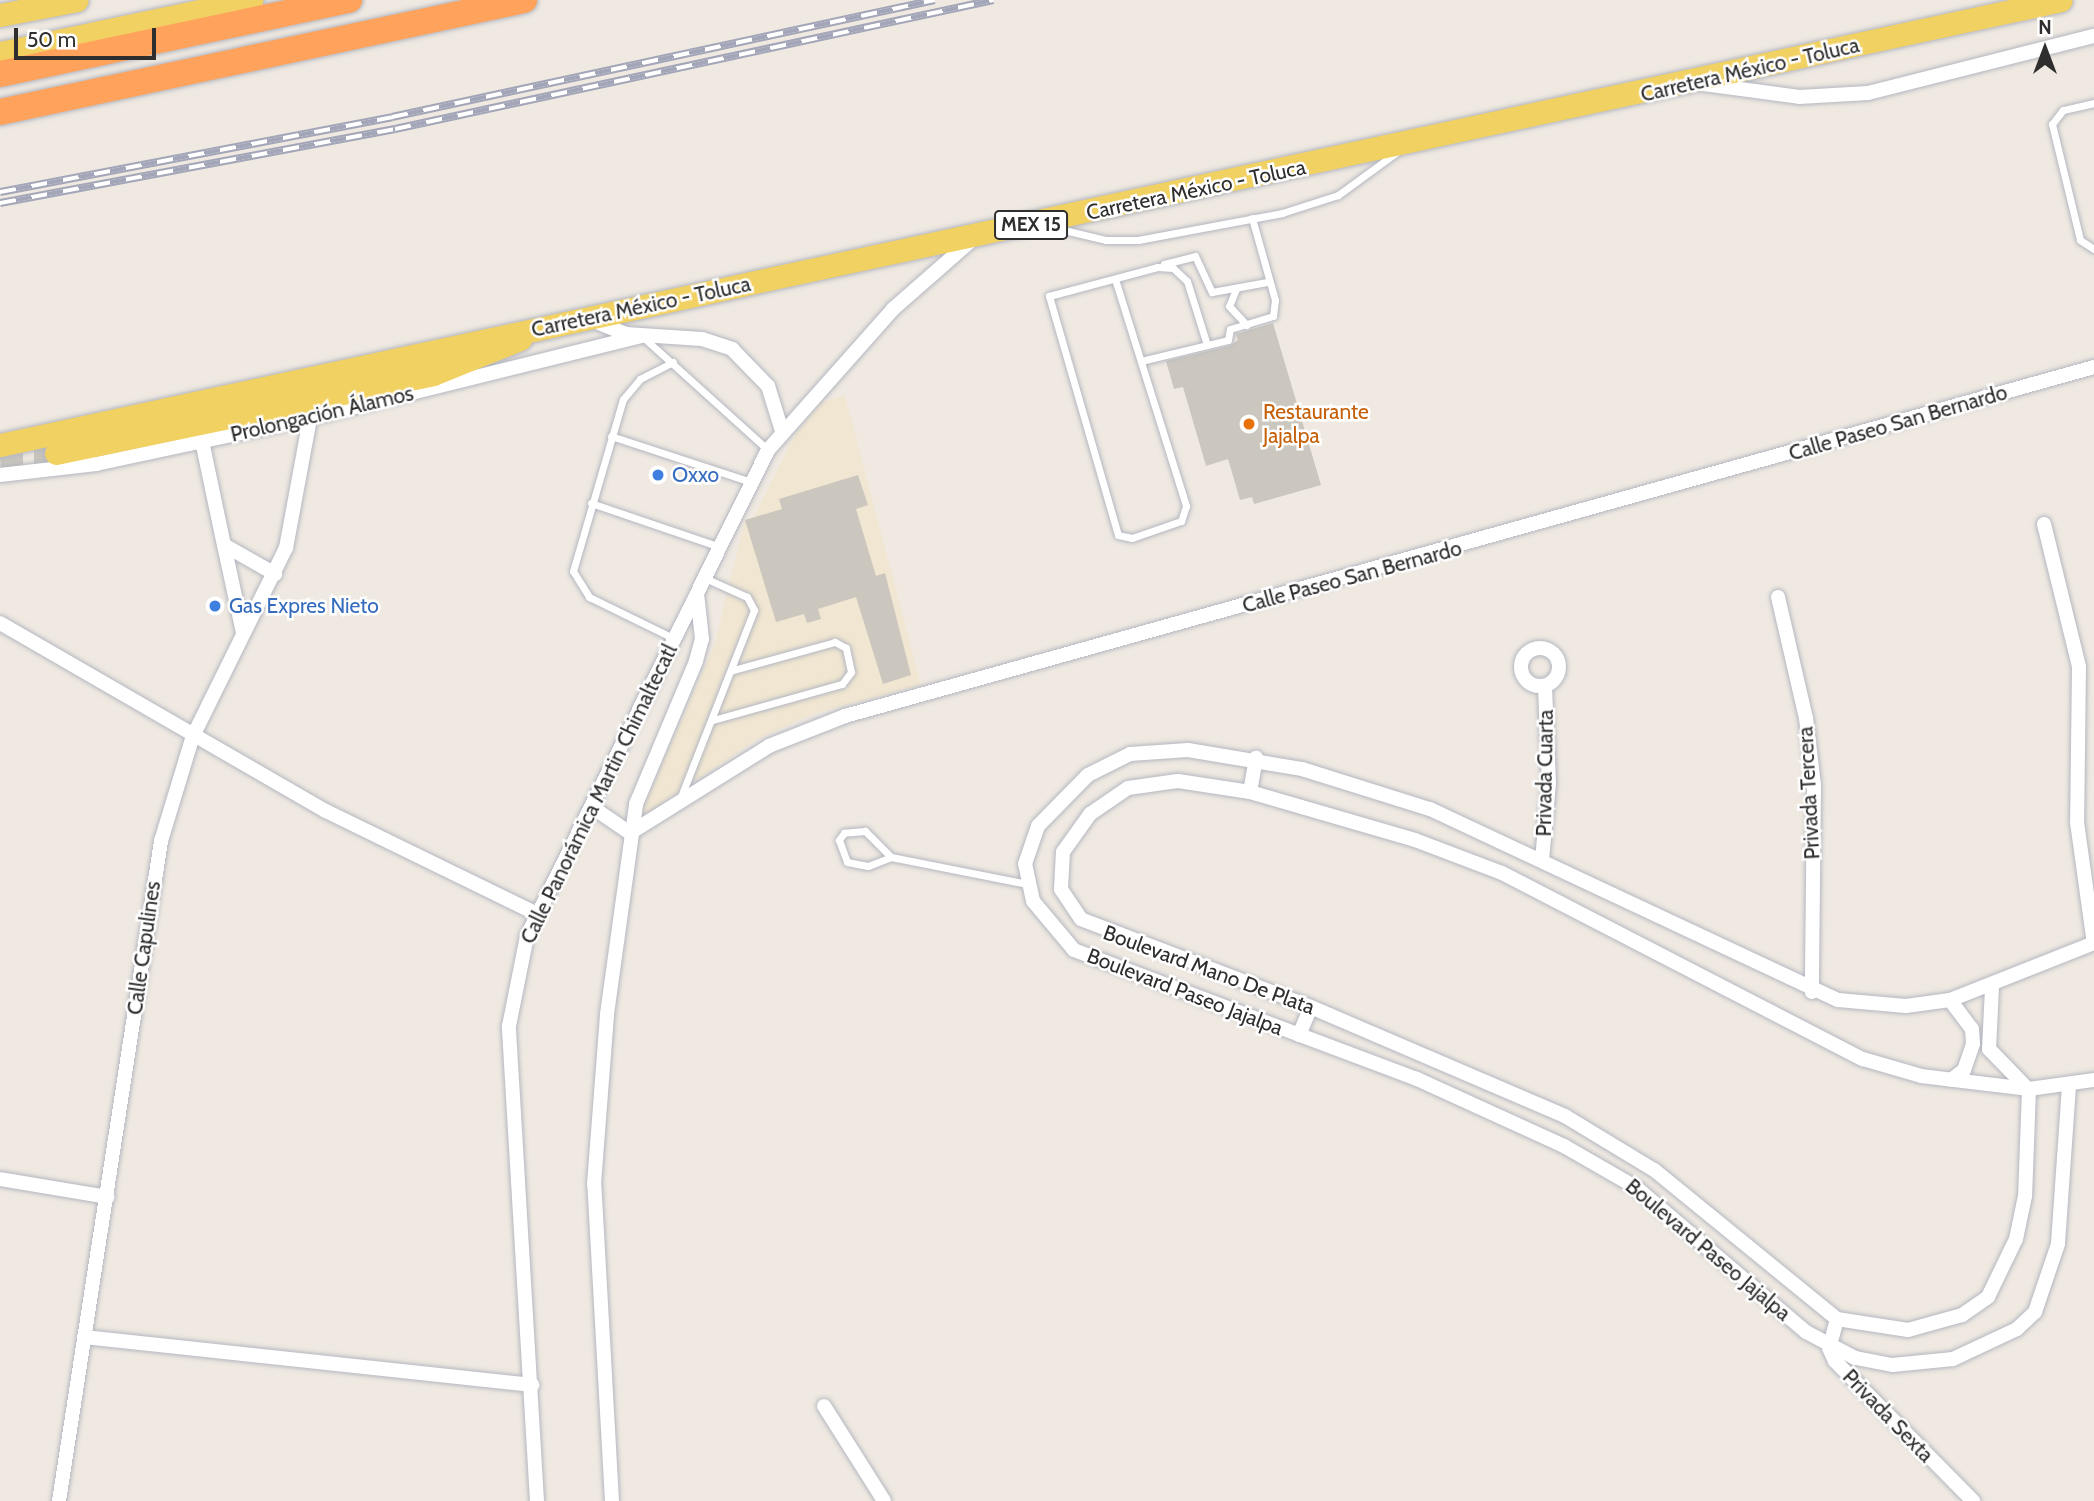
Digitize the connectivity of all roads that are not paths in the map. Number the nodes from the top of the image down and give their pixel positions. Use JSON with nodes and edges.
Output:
{"nodes":[{"id":1,"x":76,"y":0,"type":"edge"},
{"id":2,"x":251,"y":0,"type":"edge"},
{"id":3,"x":349,"y":0,"type":"edge"},
{"id":4,"x":524,"y":0,"type":"edge"},
{"id":5,"x":2062,"y":0,"type":"edge"},
{"id":6,"x":0,"y":15,"type":"edge"},
{"id":7,"x":2094,"y":36,"type":"edge"},
{"id":8,"x":0,"y":53,"type":"edge"},
{"id":9,"x":0,"y":75,"type":"edge"},
{"id":10,"x":1695,"y":83,"type":"junction"},
{"id":11,"x":2094,"y":103,"type":"edge"},
{"id":12,"x":0,"y":112,"type":"edge"},
{"id":13,"x":1405,"y":145,"type":"junction"},
{"id":14,"x":1252,"y":218,"type":"junction"},
{"id":15,"x":1036,"y":223,"type":"junction"},
{"id":16,"x":977,"y":236,"type":"junction"},
{"id":17,"x":2094,"y":249,"type":"edge"},
{"id":18,"x":1157,"y":267,"type":"junction"},
{"id":19,"x":1115,"y":278,"type":"junction"},
{"id":20,"x":1267,"y":282,"type":"junction"},
{"id":21,"x":1236,"y":289,"type":"junction"},
{"id":22,"x":588,"y":318,"type":"junction"},
{"id":23,"x":1247,"y":325,"type":"junction"},
{"id":24,"x":531,"y":330,"type":"junction"},
{"id":25,"x":641,"y":336,"type":"junction"},
{"id":26,"x":511,"y":345,"type":"junction"},
{"id":27,"x":1207,"y":345,"type":"junction"},
{"id":28,"x":673,"y":362,"type":"junction"},
{"id":29,"x":1141,"y":362,"type":"junction"},
{"id":30,"x":2094,"y":367,"type":"edge"},
{"id":31,"x":466,"y":381,"type":"junction"},
{"id":32,"x":310,"y":418,"type":"junction"},
{"id":33,"x":782,"y":431,"type":"junction"},
{"id":34,"x":611,"y":436,"type":"junction"},
{"id":35,"x":202,"y":441,"type":"junction"},
{"id":36,"x":0,"y":445,"type":"edge"},
{"id":37,"x":768,"y":450,"type":"junction"},
{"id":38,"x":55,"y":453,"type":"tunnel mouth"},
{"id":39,"x":0,"y":475,"type":"edge"},
{"id":40,"x":751,"y":482,"type":"junction"},
{"id":41,"x":591,"y":503,"type":"junction"},
{"id":42,"x":2044,"y":524,"type":"dead end"},
{"id":43,"x":224,"y":545,"type":"junction"},
{"id":44,"x":720,"y":547,"type":"junction"},
{"id":45,"x":275,"y":574,"type":"junction"},
{"id":46,"x":705,"y":578,"type":"junction"},
{"id":47,"x":697,"y":594,"type":"junction"},
{"id":48,"x":1777,"y":597,"type":"dead end"},
{"id":49,"x":0,"y":623,"type":"edge"},
{"id":50,"x":243,"y":633,"type":"junction"},
{"id":51,"x":675,"y":639,"type":"junction"},
{"id":52,"x":733,"y":670,"type":"junction"},
{"id":53,"x":1545,"y":686,"type":"dead end"},
{"id":54,"x":713,"y":720,"type":"junction"},
{"id":55,"x":193,"y":736,"type":"junction"},
{"id":56,"x":1256,"y":758,"type":"junction"},
{"id":57,"x":1250,"y":792,"type":"junction"},
{"id":58,"x":678,"y":803,"type":"junction"},
{"id":59,"x":592,"y":807,"type":"junction"},
{"id":60,"x":630,"y":833,"type":"junction"},
{"id":61,"x":891,"y":858,"type":"junction"},
{"id":62,"x":1542,"y":860,"type":"junction"},
{"id":63,"x":1027,"y":884,"type":"junction"},
{"id":64,"x":537,"y":914,"type":"junction"},
{"id":65,"x":2094,"y":944,"type":"edge"},
{"id":66,"x":1992,"y":988,"type":"junction"},
{"id":67,"x":1812,"y":992,"type":"junction"},
{"id":68,"x":1950,"y":1000,"type":"junction"},
{"id":69,"x":1311,"y":1007,"type":"junction"},
{"id":70,"x":1299,"y":1035,"type":"junction"},
{"id":71,"x":1951,"y":1080,"type":"junction"},
{"id":72,"x":2094,"y":1080,"type":"edge"},
{"id":73,"x":2069,"y":1086,"type":"junction"},
{"id":74,"x":2029,"y":1089,"type":"junction"},
{"id":75,"x":0,"y":1179,"type":"edge"},
{"id":76,"x":107,"y":1197,"type":"junction"},
{"id":77,"x":1837,"y":1319,"type":"junction"},
{"id":78,"x":83,"y":1337,"type":"junction"},
{"id":79,"x":1829,"y":1348,"type":"junction"},
{"id":80,"x":532,"y":1385,"type":"junction"},
{"id":81,"x":824,"y":1406,"type":"dead end"},
{"id":82,"x":59,"y":1501,"type":"edge"},
{"id":83,"x":537,"y":1501,"type":"edge"},
{"id":84,"x":612,"y":1501,"type":"edge"},
{"id":85,"x":884,"y":1501,"type":"edge"},
{"id":86,"x":1973,"y":1501,"type":"edge"}],
"edges":[{"from":1,"to":6,"type":"main road"},
{"from":2,"to":8,"type":"main road"},
{"from":3,"to":9,"type":"highway"},
{"from":4,"to":12,"type":"highway"},
{"from":5,"to":10,"type":"main road","name":"Carretera México - Toluca","number":"MEX 15"},
{"from":7,"to":10,"type":"street"},
{"from":10,"to":13,"type":"main road","name":"Carretera México - Toluca","number":"MEX 15"},
{"from":11,"to":17,"type":"lane"},
{"from":13,"to":14,"type":"lane"},
{"from":13,"to":15,"type":"main road","name":"Carretera México - Toluca","number":"MEX 15"},
{"from":14,"to":15,"type":"lane"},
{"from":14,"to":20,"type":"lane"},
{"from":15,"to":16,"type":"main road","name":"Carretera México - Toluca","number":"MEX 15"},
{"from":16,"to":22,"type":"main road","name":"Carretera México - Toluca","number":"MEX 15"},
{"from":16,"to":33,"type":"street","name":"Calle Panorámica Martin Chimaltecatl"},
{"from":18,"to":19,"type":"lane"},
{"from":18,"to":21,"type":"lane"},
{"from":18,"to":27,"type":"lane"},
{"from":19,"to":29,"type":"lane"},
{"from":19,"to":29,"type":"lane"},
{"from":20,"to":21,"type":"lane"},
{"from":20,"to":23,"type":"lane"},
{"from":21,"to":23,"type":"lane"},
{"from":22,"to":24,"type":"main road","name":"Carretera México - Toluca","number":"MEX 15"},
{"from":22,"to":25,"type":"street","name":"Prolongación Álamos"},
{"from":23,"to":27,"type":"lane"},
{"from":24,"to":26,"type":"main road"},
{"from":24,"to":36,"type":"main road","name":"Carretera México - Toluca","number":"MEX 15"},
{"from":25,"to":28,"type":"lane"},
{"from":25,"to":31,"type":"street","name":"Prolongación Álamos"},
{"from":25,"to":33,"type":"street","name":"Prolongación Álamos"},
{"from":26,"to":31,"type":"main road"},
{"from":26,"to":38,"type":"main road"},
{"from":27,"to":29,"type":"lane"},
{"from":28,"to":34,"type":"lane"},
{"from":28,"to":37,"type":"lane"},
{"from":30,"to":58,"type":"street","name":"Calle Paseo San Bernardo"},
{"from":31,"to":32,"type":"street","name":"Prolongación Álamos"},
{"from":32,"to":35,"type":"street","name":"Prolongación Álamos"},
{"from":32,"to":45,"type":"street","name":"Calle Capulines"},
{"from":33,"to":37,"type":"street","name":"Calle Panorámica Martin Chimaltecatl"},
{"from":34,"to":40,"type":"lane"},
{"from":34,"to":41,"type":"lane"},
{"from":35,"to":39,"type":"street","name":"Prolongación Álamos"},
{"from":35,"to":43,"type":"street"},
{"from":37,"to":40,"type":"street","name":"Calle Panorámica Martin Chimaltecatl"},
{"from":40,"to":44,"type":"street","name":"Calle Panorámica Martin Chimaltecatl"},
{"from":41,"to":44,"type":"lane"},
{"from":41,"to":51,"type":"lane"},
{"from":42,"to":65,"type":"street"},
{"from":43,"to":45,"type":"street"},
{"from":43,"to":50,"type":"street"},
{"from":44,"to":46,"type":"street","name":"Calle Panorámica Martin Chimaltecatl"},
{"from":45,"to":50,"type":"street","name":"Calle Capulines"},
{"from":46,"to":47,"type":"street","name":"Calle Panorámica Martin Chimaltecatl"},
{"from":46,"to":52,"type":"lane"},
{"from":47,"to":51,"type":"street","name":"Calle Panorámica Martin Chimaltecatl"},
{"from":47,"to":60,"type":"street"},
{"from":48,"to":67,"type":"street","name":"Privada Tercera"},
{"from":49,"to":55,"type":"street"},
{"from":50,"to":55,"type":"street","name":"Calle Capulines"},
{"from":51,"to":59,"type":"street","name":"Calle Panorámica Martin Chimaltecatl"},
{"from":52,"to":54,"type":"lane"},
{"from":52,"to":54,"type":"lane"},
{"from":53,"to":62,"type":"street","name":"Privada Cuarta"},
{"from":54,"to":58,"type":"lane"},
{"from":55,"to":64,"type":"street"},
{"from":55,"to":76,"type":"street","name":"Calle Capulines"},
{"from":56,"to":57,"type":"street"},
{"from":56,"to":62,"type":"street"},
{"from":56,"to":63,"type":"street"},
{"from":57,"to":69,"type":"street","name":"Boulevard Mano De Plata"},
{"from":57,"to":71,"type":"street","name":"Boulevard Mano De Plata"},
{"from":58,"to":60,"type":"street","name":"Calle Paseo San Bernardo"},
{"from":59,"to":60,"type":"street"},
{"from":59,"to":64,"type":"street","name":"Calle Panorámica Martin Chimaltecatl"},
{"from":60,"to":84,"type":"street"},
{"from":61,"to":61,"type":"lane"},
{"from":61,"to":63,"type":"lane"},
{"from":62,"to":67,"type":"street"},
{"from":63,"to":70,"type":"street","name":"Boulevard Paseo Jajalpa"},
{"from":64,"to":80,"type":"street","name":"Calle Panorámica Martin Chimaltecatl"},
{"from":65,"to":66,"type":"street"},
{"from":66,"to":68,"type":"street"},
{"from":66,"to":74,"type":"street"},
{"from":67,"to":68,"type":"street"},
{"from":68,"to":71,"type":"street"},
{"from":69,"to":70,"type":"street"},
{"from":69,"to":77,"type":"street","name":"Boulevard Mano De Plata"},
{"from":70,"to":79,"type":"street","name":"Boulevard Paseo Jajalpa"},
{"from":71,"to":74,"type":"street","name":"Boulevard Mano De Plata"},
{"from":72,"to":73,"type":"street","name":"Boulevard Mano De Plata"},
{"from":73,"to":74,"type":"street","name":"Boulevard Mano De Plata"},
{"from":73,"to":79,"type":"street","name":"Boulevard Paseo Jajalpa"},
{"from":74,"to":77,"type":"street"},
{"from":75,"to":76,"type":"street"},
{"from":76,"to":78,"type":"street","name":"Calle Capulines"},
{"from":77,"to":79,"type":"street","name":"Privada Sexta"},
{"from":78,"to":80,"type":"street"},
{"from":78,"to":82,"type":"street","name":"Calle Capulines"},
{"from":79,"to":86,"type":"street","name":"Privada Sexta"},
{"from":80,"to":83,"type":"street","name":"Calle Panorámica Martin Chimaltecatl"},
{"from":81,"to":85,"type":"street"}]}
